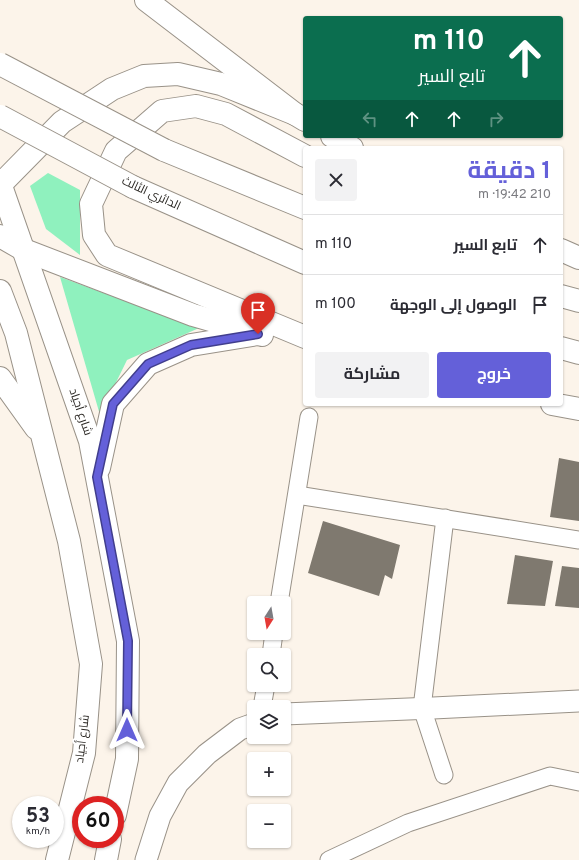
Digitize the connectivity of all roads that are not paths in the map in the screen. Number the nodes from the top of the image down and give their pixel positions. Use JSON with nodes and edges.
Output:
{"nodes":[{"id":1,"x":146,"y":0,"type":"edge"},
{"id":2,"x":0,"y":64,"type":"edge"},
{"id":3,"x":0,"y":116,"type":"edge"},
{"id":4,"x":300,"y":117,"type":"edge"},
{"id":5,"x":335,"y":138,"type":"edge"},
{"id":6,"x":349,"y":146,"type":"edge"},
{"id":7,"x":303,"y":155,"type":"edge"},
{"id":8,"x":0,"y":184,"type":"edge"},
{"id":9,"x":303,"y":207,"type":"edge"},
{"id":10,"x":0,"y":236,"type":"edge"},
{"id":11,"x":24,"y":250,"type":"junction"},
{"id":12,"x":563,"y":251,"type":"edge"},
{"id":13,"x":579,"y":258,"type":"edge"},
{"id":14,"x":303,"y":262,"type":"edge"},
{"id":15,"x":0,"y":291,"type":"edge"},
{"id":16,"x":563,"y":297,"type":"edge"},
{"id":17,"x":579,"y":301,"type":"edge"},
{"id":18,"x":258,"y":334,"type":"junction"},
{"id":19,"x":303,"y":336,"type":"edge"},
{"id":20,"x":303,"y":347,"type":"edge"},
{"id":21,"x":563,"y":349,"type":"edge"},
{"id":22,"x":579,"y":353,"type":"edge"},
{"id":23,"x":0,"y":378,"type":"edge"},
{"id":24,"x":563,"y":406,"type":"edge"},
{"id":25,"x":579,"y":409,"type":"edge"},
{"id":26,"x":309,"y":417,"type":"dead end"},
{"id":27,"x":43,"y":439,"type":"junction"},
{"id":28,"x":97,"y":477,"type":"junction"},
{"id":29,"x":297,"y":494,"type":"junction"},
{"id":30,"x":445,"y":518,"type":"junction"},
{"id":31,"x":579,"y":540,"type":"edge"},
{"id":32,"x":280,"y":596,"type":"edge"},
{"id":33,"x":579,"y":701,"type":"edge"},
{"id":34,"x":422,"y":708,"type":"junction"},
{"id":35,"x":291,"y":714,"type":"edge"},
{"id":36,"x":247,"y":726,"type":"edge"},
{"id":37,"x":444,"y":775,"type":"dead end"},
{"id":38,"x":579,"y":782,"type":"edge"},
{"id":39,"x":119,"y":796,"type":"edge"},
{"id":40,"x":108,"y":848,"type":"edge"},
{"id":41,"x":57,"y":860,"type":"edge"},
{"id":42,"x":106,"y":860,"type":"edge"},
{"id":43,"x":146,"y":860,"type":"edge"},
{"id":44,"x":329,"y":860,"type":"edge"}],
"edges":[{"from":1,"to":4,"type":"main road"},
{"from":2,"to":9,"type":"main road","bridge":true},
{"from":3,"to":14,"type":"main road","name":"الدائري الثالث","bridge":true},
{"from":4,"to":8,"type":"main road"},
{"from":5,"to":6,"type":"main road"},
{"from":7,"to":19,"type":"main road"},
{"from":8,"to":11,"type":"main road","name":"شارع أجياد"},
{"from":10,"to":11,"type":"main road"},
{"from":11,"to":18,"type":"main road"},
{"from":11,"to":28,"type":"main road","name":"شارع أجياد"},
{"from":12,"to":13,"type":"main road"},
{"from":15,"to":27,"type":"main road","name":"شارع أجياد"},
{"from":16,"to":17,"type":"main road"},
{"from":18,"to":20,"type":"main road"},
{"from":18,"to":28,"type":"main road"},
{"from":21,"to":22,"type":"main road"},
{"from":23,"to":27,"type":"main road"},
{"from":24,"to":25,"type":"main road"},
{"from":26,"to":29,"type":"street"},
{"from":27,"to":41,"type":"main road","name":"شارع أجياد"},
{"from":28,"to":39,"type":"main road","name":"شارع أجياد"},
{"from":29,"to":30,"type":"street"},
{"from":29,"to":32,"type":"street"},
{"from":30,"to":31,"type":"street"},
{"from":30,"to":34,"type":"street"},
{"from":33,"to":34,"type":"street"},
{"from":34,"to":35,"type":"street"},
{"from":34,"to":37,"type":"street"},
{"from":36,"to":43,"type":"street"},
{"from":38,"to":44,"type":"street"},
{"from":40,"to":42,"type":"main road"}]}
